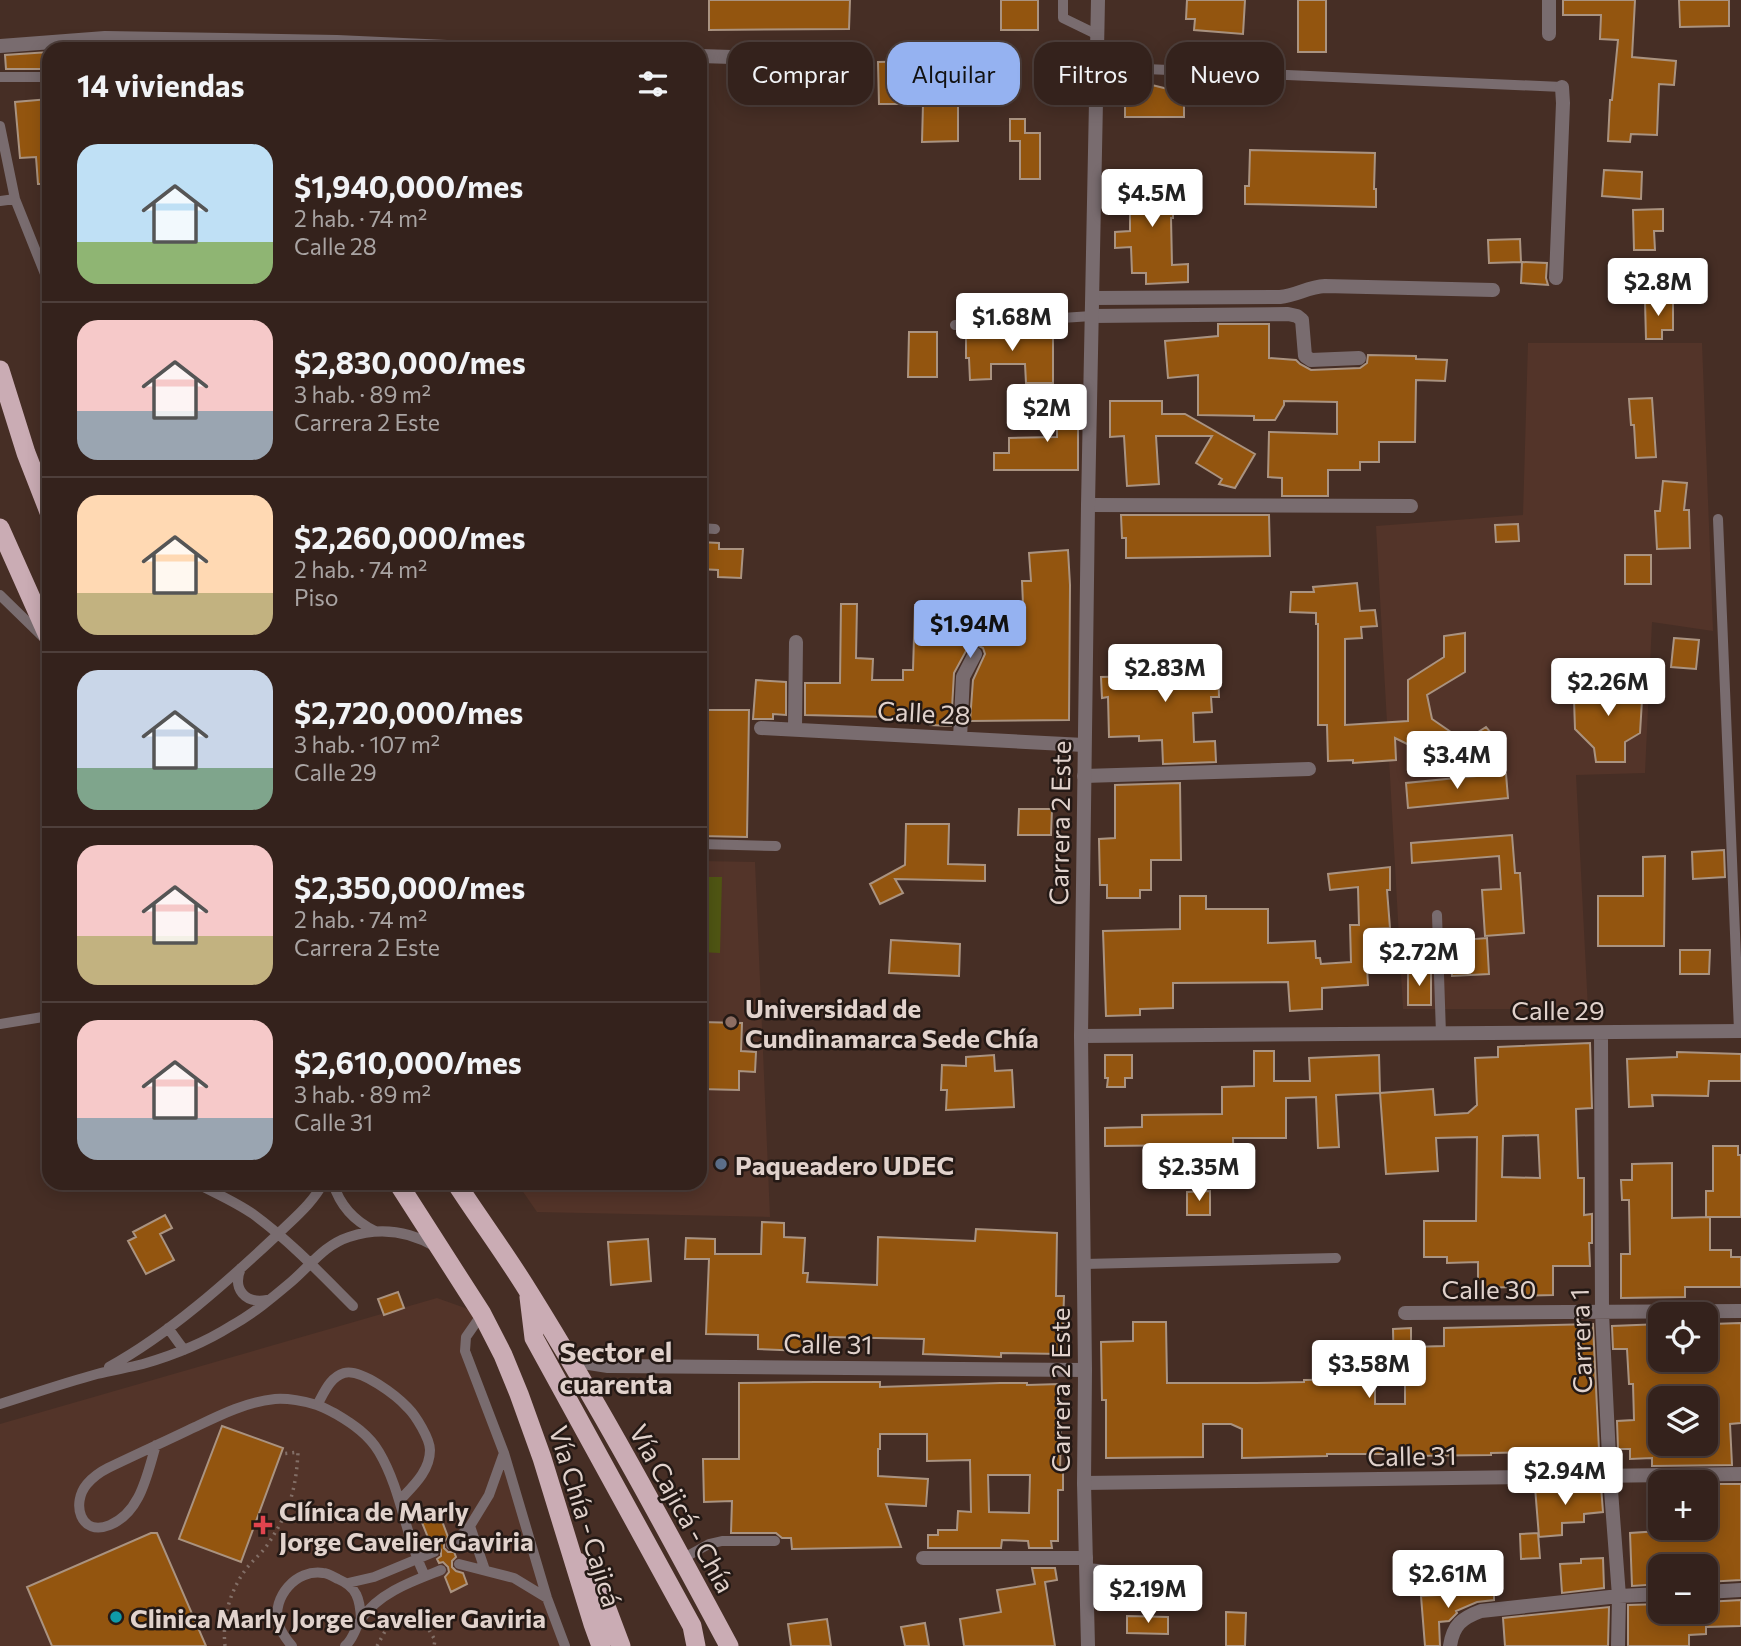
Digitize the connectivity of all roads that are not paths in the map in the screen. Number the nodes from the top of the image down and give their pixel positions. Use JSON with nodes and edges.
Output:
{"nodes":[{"id":1,"x":1063,"y":0,"type":"edge"},
{"id":2,"x":1098,"y":0,"type":"edge"},
{"id":3,"x":1549,"y":0,"type":"edge"},
{"id":4,"x":1549,"y":34,"type":"dead end"},
{"id":5,"x":1098,"y":36,"type":"junction"},
{"id":6,"x":52,"y":42,"type":"edge"},
{"id":7,"x":154,"y":42,"type":"edge"},
{"id":8,"x":1098,"y":42,"type":"edge"},
{"id":9,"x":42,"y":43,"type":"edge"},
{"id":10,"x":0,"y":46,"type":"edge"},
{"id":11,"x":707,"y":56,"type":"edge"},
{"id":12,"x":728,"y":57,"type":"edge"},
{"id":13,"x":1152,"y":69,"type":"edge"},
{"id":14,"x":0,"y":77,"type":"edge"},
{"id":15,"x":42,"y":77,"type":"edge"},
{"id":16,"x":1562,"y":87,"type":"joint"},
{"id":17,"x":1096,"y":105,"type":"edge"},
{"id":18,"x":0,"y":126,"type":"edge"},
{"id":19,"x":15,"y":199,"type":"junction"},
{"id":20,"x":0,"y":201,"type":"edge"},
{"id":21,"x":42,"y":266,"type":"edge"},
{"id":22,"x":1556,"y":278,"type":"dead end"},
{"id":23,"x":1493,"y":290,"type":"dead end"},
{"id":24,"x":1093,"y":298,"type":"junction"},
{"id":25,"x":1092,"y":316,"type":"junction"},
{"id":26,"x":955,"y":325,"type":"dead end"},
{"id":27,"x":1359,"y":358,"type":"dead end"},
{"id":28,"x":0,"y":370,"type":"edge"},
{"id":29,"x":42,"y":494,"type":"edge"},
{"id":30,"x":1088,"y":505,"type":"junction"},
{"id":31,"x":1410,"y":506,"type":"dead end"},
{"id":32,"x":1718,"y":519,"type":"dead end"},
{"id":33,"x":0,"y":528,"type":"edge"},
{"id":34,"x":707,"y":528,"type":"edge"},
{"id":35,"x":715,"y":529,"type":"dead end"},
{"id":36,"x":0,"y":595,"type":"edge"},
{"id":37,"x":42,"y":623,"type":"edge"},
{"id":38,"x":42,"y":637,"type":"edge"},
{"id":39,"x":796,"y":642,"type":"dead end"},
{"id":40,"x":975,"y":654,"type":"dead end"},
{"id":41,"x":761,"y":727,"type":"dead end"},
{"id":42,"x":795,"y":729,"type":"junction"},
{"id":43,"x":960,"y":738,"type":"junction"},
{"id":44,"x":1084,"y":745,"type":"junction"},
{"id":45,"x":1309,"y":769,"type":"dead end"},
{"id":46,"x":1084,"y":776,"type":"junction"},
{"id":47,"x":1736,"y":827,"type":"edge"},
{"id":48,"x":707,"y":844,"type":"edge"},
{"id":49,"x":776,"y":846,"type":"dead end"},
{"id":50,"x":1437,"y":915,"type":"dead end"},
{"id":51,"x":42,"y":1017,"type":"edge"},
{"id":52,"x":0,"y":1024,"type":"edge"},
{"id":53,"x":1740,"y":1031,"type":"edge"},
{"id":54,"x":1601,"y":1033,"type":"junction"},
{"id":55,"x":1440,"y":1034,"type":"junction"},
{"id":56,"x":1081,"y":1036,"type":"junction"},
{"id":57,"x":209,"y":1190,"type":"edge"},
{"id":58,"x":318,"y":1190,"type":"edge"},
{"id":59,"x":335,"y":1190,"type":"edge"},
{"id":60,"x":402,"y":1190,"type":"edge"},
{"id":61,"x":461,"y":1190,"type":"edge"},
{"id":62,"x":376,"y":1231,"type":"junction"},
{"id":63,"x":278,"y":1234,"type":"junction"},
{"id":64,"x":441,"y":1250,"type":"junction"},
{"id":65,"x":1336,"y":1258,"type":"dead end"},
{"id":66,"x":245,"y":1264,"type":"junction"},
{"id":67,"x":310,"y":1264,"type":"junction"},
{"id":68,"x":1084,"y":1264,"type":"junction"},
{"id":69,"x":528,"y":1290,"type":"junction"},
{"id":70,"x":274,"y":1296,"type":"junction"},
{"id":71,"x":353,"y":1306,"type":"dead end"},
{"id":72,"x":1741,"y":1311,"type":"edge"},
{"id":73,"x":1405,"y":1313,"type":"dead end"},
{"id":74,"x":1602,"y":1313,"type":"junction"},
{"id":75,"x":482,"y":1314,"type":"junction"},
{"id":76,"x":168,"y":1328,"type":"junction"},
{"id":77,"x":184,"y":1350,"type":"junction"},
{"id":78,"x":570,"y":1360,"type":"junction"},
{"id":79,"x":1085,"y":1370,"type":"junction"},
{"id":80,"x":98,"y":1373,"type":"junction"},
{"id":81,"x":0,"y":1404,"type":"edge"},
{"id":82,"x":317,"y":1405,"type":"junction"},
{"id":83,"x":156,"y":1445,"type":"junction"},
{"id":84,"x":504,"y":1453,"type":"junction"},
{"id":85,"x":1741,"y":1474,"type":"edge"},
{"id":86,"x":1610,"y":1477,"type":"junction"},
{"id":87,"x":1084,"y":1483,"type":"junction"},
{"id":88,"x":400,"y":1500,"type":"junction"},
{"id":89,"x":470,"y":1526,"type":"junction"},
{"id":90,"x":775,"y":1541,"type":"dead end"},
{"id":91,"x":451,"y":1545,"type":"dead end"},
{"id":92,"x":434,"y":1552,"type":"dead end"},
{"id":93,"x":572,"y":1556,"type":"junction"},
{"id":94,"x":923,"y":1558,"type":"dead end"},
{"id":95,"x":682,"y":1559,"type":"junction"},
{"id":96,"x":417,"y":1560,"type":"junction"},
{"id":97,"x":459,"y":1563,"type":"dead end"},
{"id":98,"x":1086,"y":1563,"type":"junction"},
{"id":99,"x":442,"y":1570,"type":"dead end"},
{"id":100,"x":485,"y":1570,"type":"junction"},
{"id":101,"x":1169,"y":1575,"type":"dead end"},
{"id":102,"x":425,"y":1576,"type":"junction"},
{"id":103,"x":348,"y":1583,"type":"junction"},
{"id":104,"x":1741,"y":1590,"type":"edge"},
{"id":105,"x":1718,"y":1591,"type":"edge"},
{"id":106,"x":1648,"y":1595,"type":"edge"},
{"id":107,"x":1619,"y":1596,"type":"junction"},
{"id":108,"x":547,"y":1598,"type":"junction"},
{"id":109,"x":361,"y":1619,"type":"junction"},
{"id":110,"x":292,"y":1646,"type":"edge"},
{"id":111,"x":345,"y":1646,"type":"edge"},
{"id":112,"x":565,"y":1646,"type":"edge"},
{"id":113,"x":601,"y":1646,"type":"edge"},
{"id":114,"x":621,"y":1646,"type":"edge"},
{"id":115,"x":696,"y":1646,"type":"edge"},
{"id":116,"x":729,"y":1646,"type":"edge"},
{"id":117,"x":1088,"y":1646,"type":"edge"},
{"id":118,"x":1450,"y":1646,"type":"edge"},
{"id":119,"x":1618,"y":1646,"type":"edge"}],
"edges":[{"from":1,"to":5,"type":"lane"},
{"from":2,"to":5,"type":"street","name":"Carrera 2 Este"},
{"from":3,"to":4,"type":"street"},
{"from":5,"to":8,"type":"street","name":"Carrera 2 Este"},
{"from":6,"to":7,"type":"street"},
{"from":9,"to":10,"type":"street"},
{"from":11,"to":12,"type":"street"},
{"from":13,"to":16,"type":"lane"},
{"from":14,"to":15,"type":"lane"},
{"from":16,"to":22,"type":"street"},
{"from":17,"to":24,"type":"street","name":"Carrera 2 Este"},
{"from":18,"to":19,"type":"lane"},
{"from":19,"to":20,"type":"lane"},
{"from":19,"to":21,"type":"lane"},
{"from":23,"to":24,"type":"street"},
{"from":24,"to":25,"type":"street","name":"Carrera 2 Este"},
{"from":25,"to":26,"type":"lane"},
{"from":25,"to":27,"type":"street"},
{"from":25,"to":30,"type":"street","name":"Carrera 2 Este"},
{"from":28,"to":29,"type":"highway"},
{"from":30,"to":31,"type":"street"},
{"from":30,"to":44,"type":"street","name":"Carrera 2 Este"},
{"from":32,"to":47,"type":"lane"},
{"from":33,"to":37,"type":"highway"},
{"from":34,"to":35,"type":"lane"},
{"from":36,"to":38,"type":"lane"},
{"from":39,"to":42,"type":"street"},
{"from":40,"to":43,"type":"street"},
{"from":41,"to":42,"type":"street","name":"Calle 28"},
{"from":42,"to":43,"type":"street","name":"Calle 28"},
{"from":43,"to":44,"type":"street","name":"Calle 28"},
{"from":44,"to":46,"type":"street","name":"Carrera 2 Este"},
{"from":45,"to":46,"type":"street"},
{"from":46,"to":56,"type":"street","name":"Carrera 2 Este"},
{"from":47,"to":53,"type":"lane"},
{"from":48,"to":49,"type":"lane"},
{"from":50,"to":55,"type":"lane"},
{"from":51,"to":52,"type":"lane"},
{"from":53,"to":54,"type":"street","name":"Calle 29"},
{"from":54,"to":55,"type":"street","name":"Calle 29"},
{"from":54,"to":74,"type":"street","name":"Carrera 1"},
{"from":55,"to":56,"type":"street","name":"Calle 29"},
{"from":56,"to":68,"type":"street","name":"Carrera 2 Este"},
{"from":57,"to":63,"type":"lane"},
{"from":58,"to":63,"type":"lane"},
{"from":59,"to":62,"type":"lane"},
{"from":60,"to":64,"type":"highway","name":"Vía Chía - Cajicá"},
{"from":61,"to":69,"type":"highway","name":"Vía Cajicá - Chía"},
{"from":62,"to":64,"type":"lane"},
{"from":62,"to":67,"type":"lane"},
{"from":63,"to":66,"type":"lane"},
{"from":63,"to":67,"type":"lane"},
{"from":64,"to":75,"type":"highway","name":"Vía Chía - Cajicá"},
{"from":65,"to":68,"type":"lane"},
{"from":66,"to":70,"type":"lane"},
{"from":66,"to":76,"type":"lane"},
{"from":67,"to":70,"type":"lane"},
{"from":67,"to":71,"type":"lane"},
{"from":68,"to":79,"type":"street","name":"Carrera 2 Este"},
{"from":69,"to":78,"type":"highway","name":"Vía Cajicá - Chía"},
{"from":69,"to":115,"type":"highway"},
{"from":70,"to":77,"type":"lane"},
{"from":72,"to":74,"type":"street","name":"Calle 30"},
{"from":73,"to":74,"type":"street","name":"Calle 30"},
{"from":74,"to":86,"type":"street","name":"Carrera 1"},
{"from":75,"to":84,"type":"lane"},
{"from":75,"to":93,"type":"highway","name":"Vía Chía - Cajicá"},
{"from":76,"to":77,"type":"lane"},
{"from":76,"to":80,"type":"lane"},
{"from":77,"to":80,"type":"lane"},
{"from":78,"to":79,"type":"street","name":"Calle 31"},
{"from":78,"to":95,"type":"highway","name":"Vía Cajicá - Chía"},
{"from":79,"to":87,"type":"street","name":"Carrera 2 Este"},
{"from":80,"to":81,"type":"lane"},
{"from":82,"to":83,"type":"lane"},
{"from":82,"to":88,"type":"lane"},
{"from":82,"to":88,"type":"lane"},
{"from":83,"to":83,"type":"lane"},
{"from":84,"to":89,"type":"lane"},
{"from":84,"to":108,"type":"lane"},
{"from":85,"to":86,"type":"street","name":"Calle 31"},
{"from":86,"to":87,"type":"street","name":"Calle 31"},
{"from":86,"to":107,"type":"street","name":"Carrera 1"},
{"from":87,"to":98,"type":"street","name":"Carrera 2 Este"},
{"from":88,"to":96,"type":"lane"},
{"from":89,"to":91,"type":"lane"},
{"from":89,"to":100,"type":"lane"},
{"from":90,"to":95,"type":"lane"},
{"from":92,"to":96,"type":"lane"},
{"from":93,"to":113,"type":"highway","name":"Vía Chía - Cajicá"},
{"from":93,"to":114,"type":"highway"},
{"from":94,"to":98,"type":"street"},
{"from":95,"to":116,"type":"highway","name":"Vía Cajicá - Chía"},
{"from":96,"to":102,"type":"lane"},
{"from":96,"to":103,"type":"lane"},
{"from":97,"to":100,"type":"lane"},
{"from":98,"to":101,"type":"lane"},
{"from":98,"to":117,"type":"street","name":"Carrera 2 Este"},
{"from":99,"to":102,"type":"lane"},
{"from":100,"to":108,"type":"lane"},
{"from":102,"to":109,"type":"lane"},
{"from":103,"to":109,"type":"lane"},
{"from":103,"to":110,"type":"lane"},
{"from":104,"to":105,"type":"street"},
{"from":106,"to":107,"type":"street"},
{"from":107,"to":118,"type":"street"},
{"from":107,"to":119,"type":"street","name":"Carrera 1"},
{"from":108,"to":112,"type":"lane"},
{"from":109,"to":111,"type":"lane"}]}
